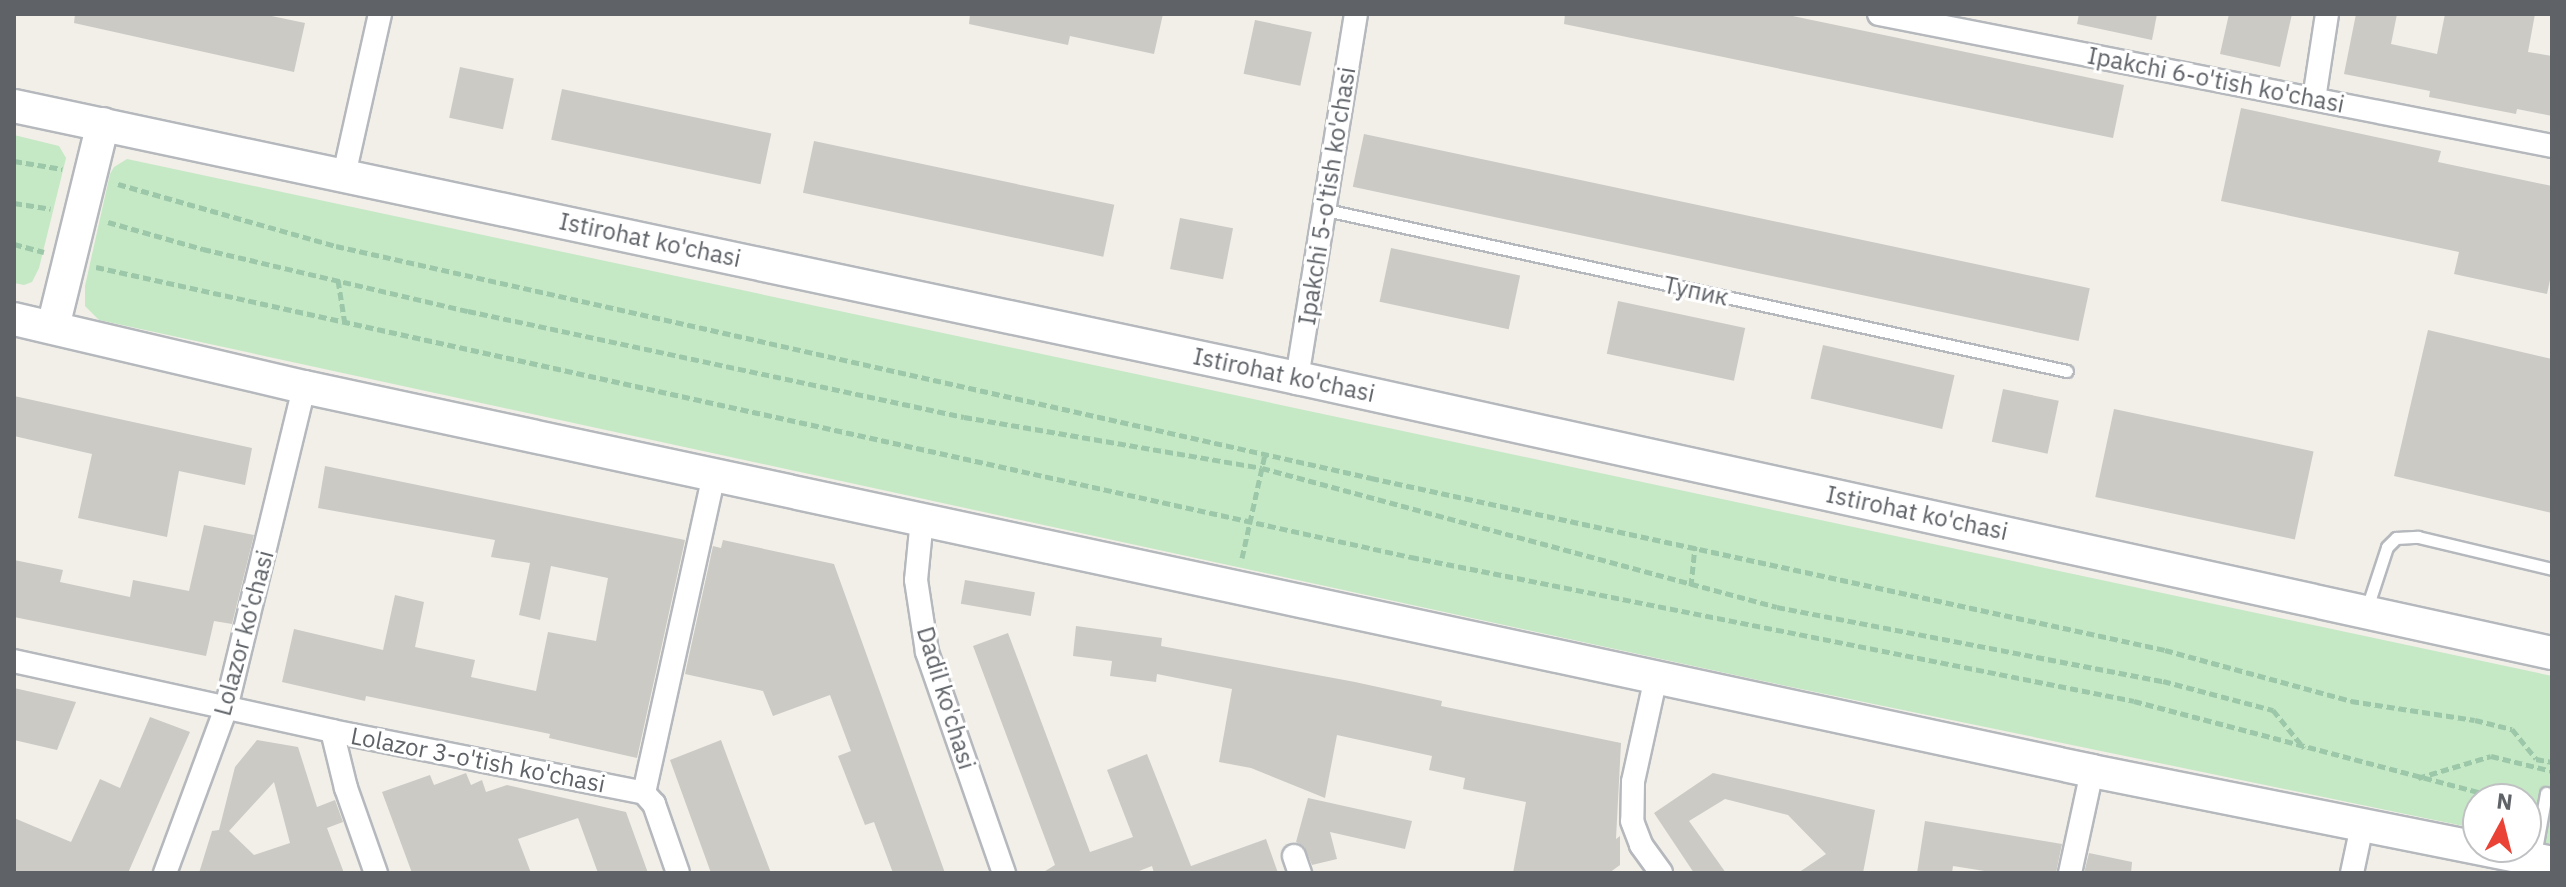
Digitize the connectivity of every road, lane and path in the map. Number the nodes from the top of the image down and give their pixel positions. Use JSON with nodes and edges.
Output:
{"nodes":[{"id":1,"x":380,"y":14,"type":"edge"},
{"id":2,"x":1356,"y":14,"type":"edge"},
{"id":3,"x":1879,"y":14,"type":"edge"},
{"id":4,"x":2327,"y":14,"type":"edge"},
{"id":5,"x":2314,"y":99,"type":"junction"},
{"id":6,"x":14,"y":106,"type":"edge"},
{"id":7,"x":103,"y":124,"type":"junction"},
{"id":8,"x":2552,"y":146,"type":"edge"},
{"id":9,"x":344,"y":175,"type":"junction"},
{"id":10,"x":124,"y":186,"type":"dead end"},
{"id":11,"x":14,"y":203,"type":"edge"},
{"id":12,"x":1326,"y":210,"type":"junction"},
{"id":13,"x":81,"y":214,"type":"junction"},
{"id":14,"x":14,"y":244,"type":"edge"},
{"id":15,"x":70,"y":258,"type":"junction"},
{"id":16,"x":338,"y":280,"type":"junction"},
{"id":17,"x":14,"y":319,"type":"edge"},
{"id":18,"x":345,"y":324,"type":"junction"},
{"id":19,"x":53,"y":327,"type":"junction"},
{"id":20,"x":2067,"y":371,"type":"dead end"},
{"id":21,"x":1297,"y":378,"type":"junction"},
{"id":22,"x":304,"y":387,"type":"junction"},
{"id":23,"x":1265,"y":454,"type":"junction"},
{"id":24,"x":1262,"y":468,"type":"junction"},
{"id":25,"x":714,"y":475,"type":"junction"},
{"id":26,"x":922,"y":519,"type":"junction"},
{"id":27,"x":1250,"y":522,"type":"junction"},
{"id":28,"x":1695,"y":546,"type":"junction"},
{"id":29,"x":2552,"y":569,"type":"edge"},
{"id":30,"x":1691,"y":586,"type":"junction"},
{"id":31,"x":1235,"y":587,"type":"junction"},
{"id":32,"x":2366,"y":612,"type":"junction"},
{"id":33,"x":2552,"y":653,"type":"edge"},
{"id":34,"x":14,"y":661,"type":"edge"},
{"id":35,"x":1656,"y":677,"type":"junction"},
{"id":36,"x":226,"y":708,"type":"junction"},
{"id":37,"x":332,"y":731,"type":"junction"},
{"id":38,"x":2304,"y":749,"type":"junction"},
{"id":39,"x":2552,"y":762,"type":"edge"},
{"id":40,"x":2092,"y":771,"type":"junction"},
{"id":41,"x":2552,"y":771,"type":"edge"},
{"id":42,"x":2417,"y":778,"type":"junction"},
{"id":43,"x":2462,"y":789,"type":"edge"},
{"id":44,"x":644,"y":793,"type":"junction"},
{"id":45,"x":2546,"y":793,"type":"dead end"},
{"id":46,"x":2362,"y":826,"type":"junction"},
{"id":47,"x":2543,"y":861,"type":"edge"},
{"id":48,"x":165,"y":873,"type":"edge"},
{"id":49,"x":376,"y":873,"type":"edge"},
{"id":50,"x":678,"y":873,"type":"edge"},
{"id":51,"x":1004,"y":873,"type":"edge"},
{"id":52,"x":1661,"y":873,"type":"edge"},
{"id":53,"x":2070,"y":873,"type":"edge"},
{"id":54,"x":2352,"y":873,"type":"edge"}],
"edges":[{"from":1,"to":9,"type":"street"},
{"from":2,"to":12,"type":"street","name":"Ipakchi 5-o'tish ko'chasi"},
{"from":3,"to":5,"type":"street","name":"Ipakchi 6-o'tish ko'chasi"},
{"from":4,"to":5,"type":"street"},
{"from":5,"to":8,"type":"street","name":"Ipakchi 6-o'tish ko'chasi"},
{"from":6,"to":7,"type":"main road","name":"Istirohat ko'chasi"},
{"from":7,"to":9,"type":"main road","name":"Istirohat ko'chasi"},
{"from":7,"to":13,"type":"main road"},
{"from":9,"to":21,"type":"main road","name":"Istirohat ko'chasi"},
{"from":10,"to":23,"type":"path"},
{"from":11,"to":13,"type":"path"},
{"from":12,"to":20,"type":"lane","name":"Тупик"},
{"from":12,"to":21,"type":"street","name":"Ipakchi 5-o'tish ko'chasi"},
{"from":13,"to":15,"type":"main road"},
{"from":13,"to":16,"type":"path"},
{"from":14,"to":15,"type":"path"},
{"from":15,"to":18,"type":"path"},
{"from":15,"to":19,"type":"main road"},
{"from":16,"to":18,"type":"path"},
{"from":16,"to":24,"type":"path"},
{"from":17,"to":19,"type":"main road"},
{"from":18,"to":27,"type":"path"},
{"from":19,"to":22,"type":"main road"},
{"from":21,"to":32,"type":"main road","name":"Istirohat ko'chasi"},
{"from":22,"to":25,"type":"main road"},
{"from":22,"to":36,"type":"street","name":"Lolazor ko'chasi"},
{"from":23,"to":24,"type":"path"},
{"from":23,"to":28,"type":"path"},
{"from":24,"to":27,"type":"path"},
{"from":24,"to":30,"type":"path"},
{"from":25,"to":26,"type":"main road"},
{"from":25,"to":44,"type":"street"},
{"from":26,"to":31,"type":"main road"},
{"from":26,"to":51,"type":"street","name":"Dadil ko'chasi"},
{"from":27,"to":31,"type":"path"},
{"from":27,"to":38,"type":"path"},
{"from":28,"to":30,"type":"path"},
{"from":28,"to":39,"type":"path"},
{"from":29,"to":32,"type":"lane"},
{"from":30,"to":38,"type":"path"},
{"from":31,"to":35,"type":"main road"},
{"from":32,"to":33,"type":"main road","name":"Istirohat ko'chasi"},
{"from":34,"to":36,"type":"street","name":"Lolazor 3-o'tish ko'chasi"},
{"from":35,"to":40,"type":"main road"},
{"from":35,"to":52,"type":"street"},
{"from":36,"to":37,"type":"street","name":"Lolazor 3-o'tish ko'chasi"},
{"from":36,"to":48,"type":"street","name":"Lolazor ko'chasi"},
{"from":37,"to":44,"type":"street","name":"Lolazor 3-o'tish ko'chasi"},
{"from":37,"to":49,"type":"street"},
{"from":38,"to":42,"type":"path"},
{"from":40,"to":46,"type":"main road"},
{"from":40,"to":53,"type":"street"},
{"from":41,"to":42,"type":"path"},
{"from":42,"to":43,"type":"path"},
{"from":44,"to":50,"type":"street"},
{"from":45,"to":47,"type":"lane"},
{"from":46,"to":47,"type":"main road"},
{"from":46,"to":54,"type":"street"}]}
